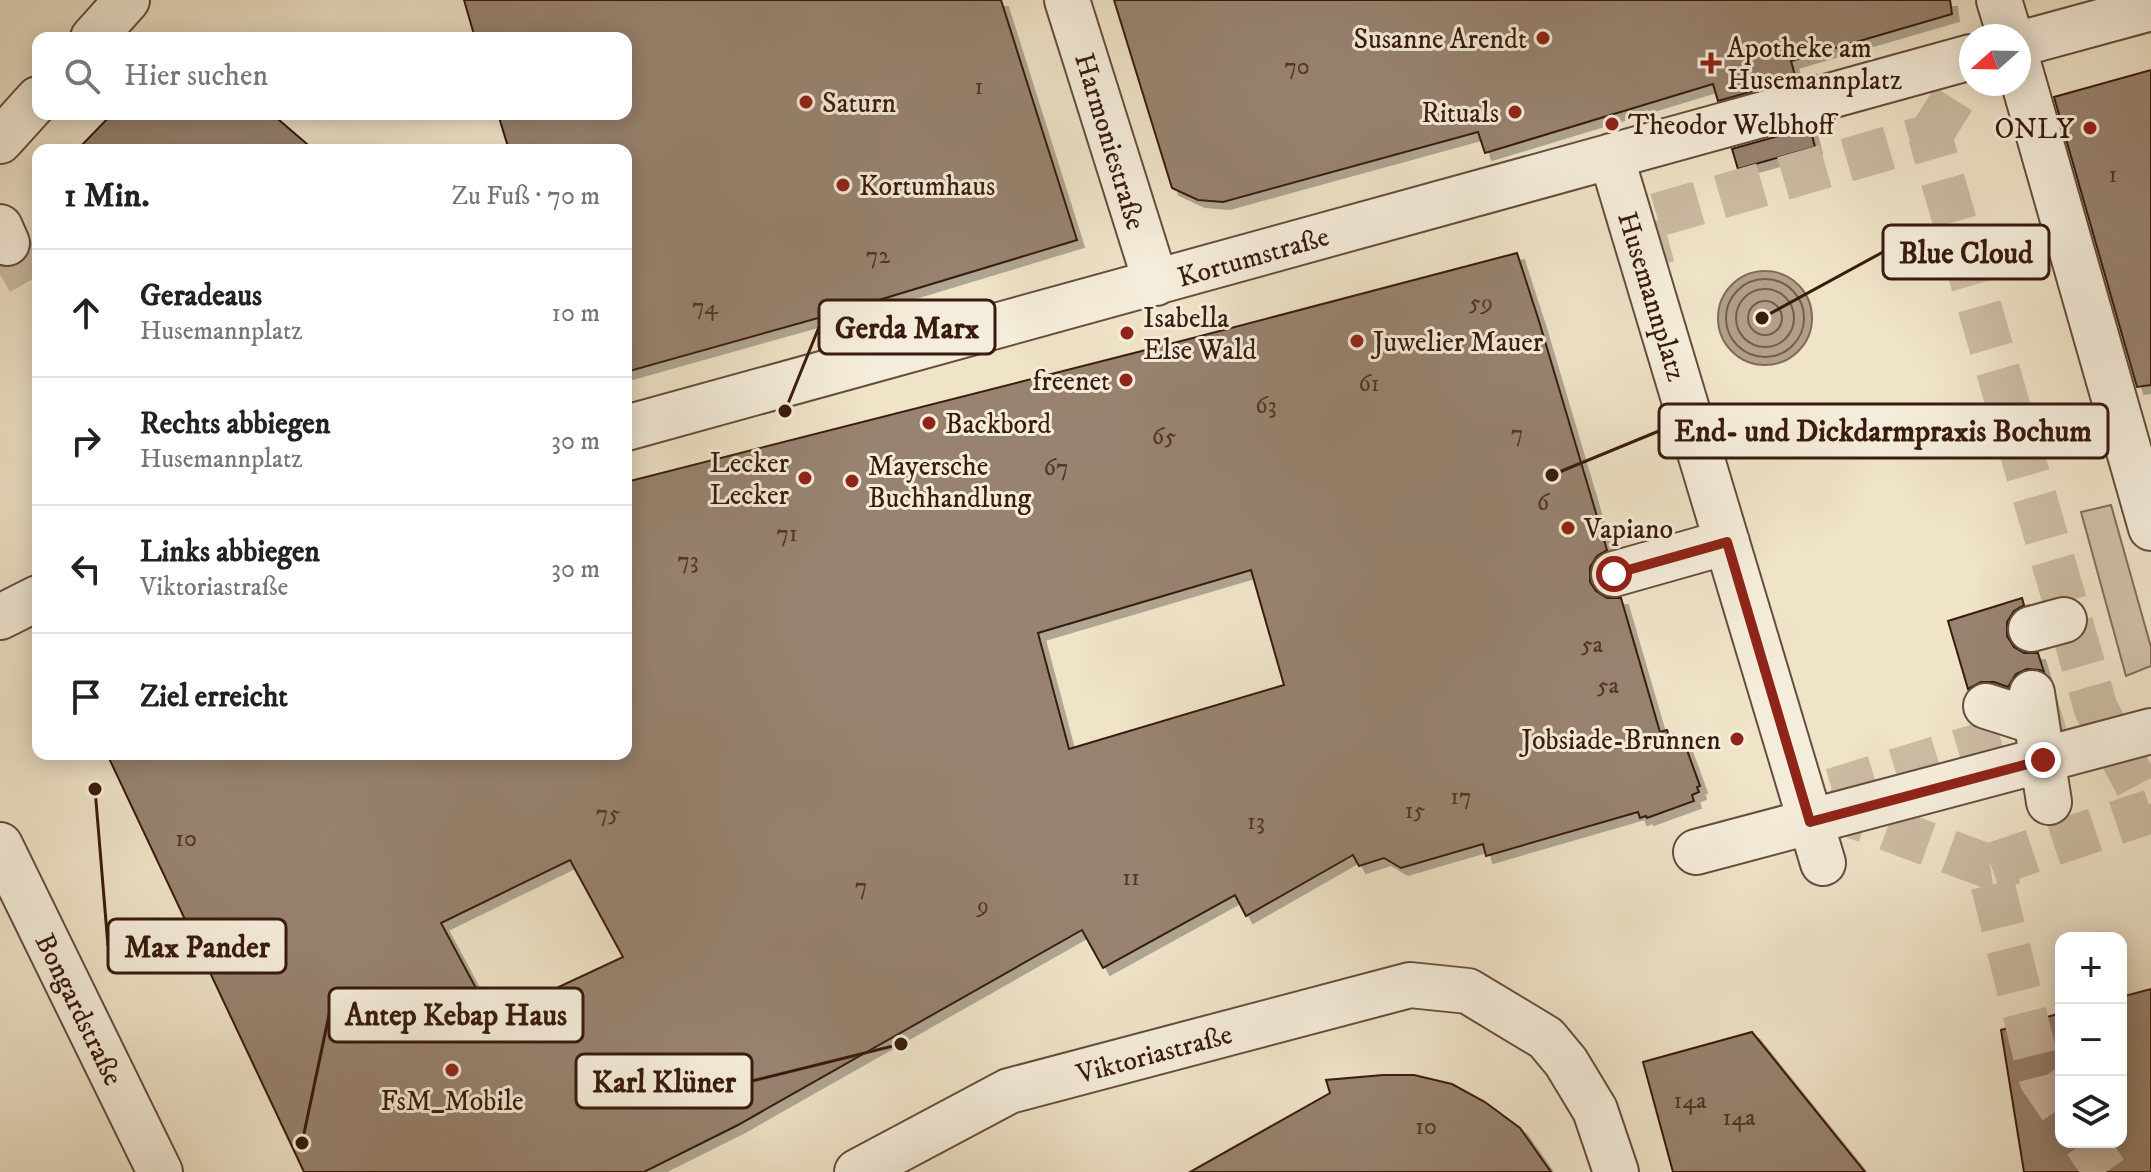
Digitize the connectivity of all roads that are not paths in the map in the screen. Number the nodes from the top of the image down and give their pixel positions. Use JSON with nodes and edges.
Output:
{"nodes":[{"id":1,"x":127,"y":0,"type":"edge"},
{"id":2,"x":1067,"y":0,"type":"edge"},
{"id":3,"x":1999,"y":0,"type":"edge"},
{"id":4,"x":2151,"y":8,"type":"edge"},
{"id":5,"x":2006,"y":24,"type":"edge"},
{"id":6,"x":98,"y":32,"type":"edge"},
{"id":7,"x":2031,"y":41,"type":"edge"},
{"id":8,"x":1959,"y":61,"type":"edge"},
{"id":9,"x":2028,"y":96,"type":"edge"},
{"id":10,"x":32,"y":106,"type":"edge"},
{"id":11,"x":0,"y":141,"type":"edge"},
{"id":12,"x":1611,"y":156,"type":"junction"},
{"id":13,"x":1156,"y":283,"type":"junction"},
{"id":14,"x":632,"y":426,"type":"edge"},
{"id":15,"x":2151,"y":528,"type":"edge"},
{"id":16,"x":1727,"y":542,"type":"junction"},
{"id":17,"x":1614,"y":574,"type":"dead end"},
{"id":18,"x":32,"y":601,"type":"edge"},
{"id":19,"x":0,"y":617,"type":"edge"},
{"id":20,"x":1986,"y":706,"type":"dead end"},
{"id":21,"x":2037,"y":725,"type":"junction"},
{"id":22,"x":2151,"y":731,"type":"edge"},
{"id":23,"x":2049,"y":802,"type":"dead end"},
{"id":24,"x":1810,"y":822,"type":"junction"},
{"id":25,"x":0,"y":845,"type":"edge"},
{"id":26,"x":1696,"y":852,"type":"dead end"},
{"id":27,"x":1823,"y":863,"type":"dead end"},
{"id":28,"x":160,"y":1172,"type":"edge"},
{"id":29,"x":857,"y":1172,"type":"edge"},
{"id":30,"x":1616,"y":1172,"type":"edge"}],
"edges":[{"from":1,"to":6,"type":"street"},
{"from":2,"to":13,"type":"street","name":"Harmoniestraße"},
{"from":3,"to":5,"type":"street"},
{"from":4,"to":7,"type":"street"},
{"from":8,"to":12,"type":"street","name":"Kortumstraße"},
{"from":9,"to":15,"type":"street"},
{"from":10,"to":11,"type":"street"},
{"from":12,"to":13,"type":"street","name":"Kortumstraße"},
{"from":12,"to":16,"type":"street","name":"Husemannplatz"},
{"from":13,"to":14,"type":"street","name":"Kortumstraße"},
{"from":16,"to":17,"type":"street"},
{"from":16,"to":24,"type":"street","name":"Husemannplatz"},
{"from":18,"to":19,"type":"street"},
{"from":20,"to":21,"type":"street"},
{"from":21,"to":22,"type":"street"},
{"from":21,"to":23,"type":"street"},
{"from":21,"to":24,"type":"street"},
{"from":24,"to":26,"type":"street"},
{"from":24,"to":27,"type":"street","name":"Husemannplatz"},
{"from":25,"to":28,"type":"street","name":"Bongardstraße"},
{"from":29,"to":30,"type":"street","name":"Viktoriastraße"}]}
